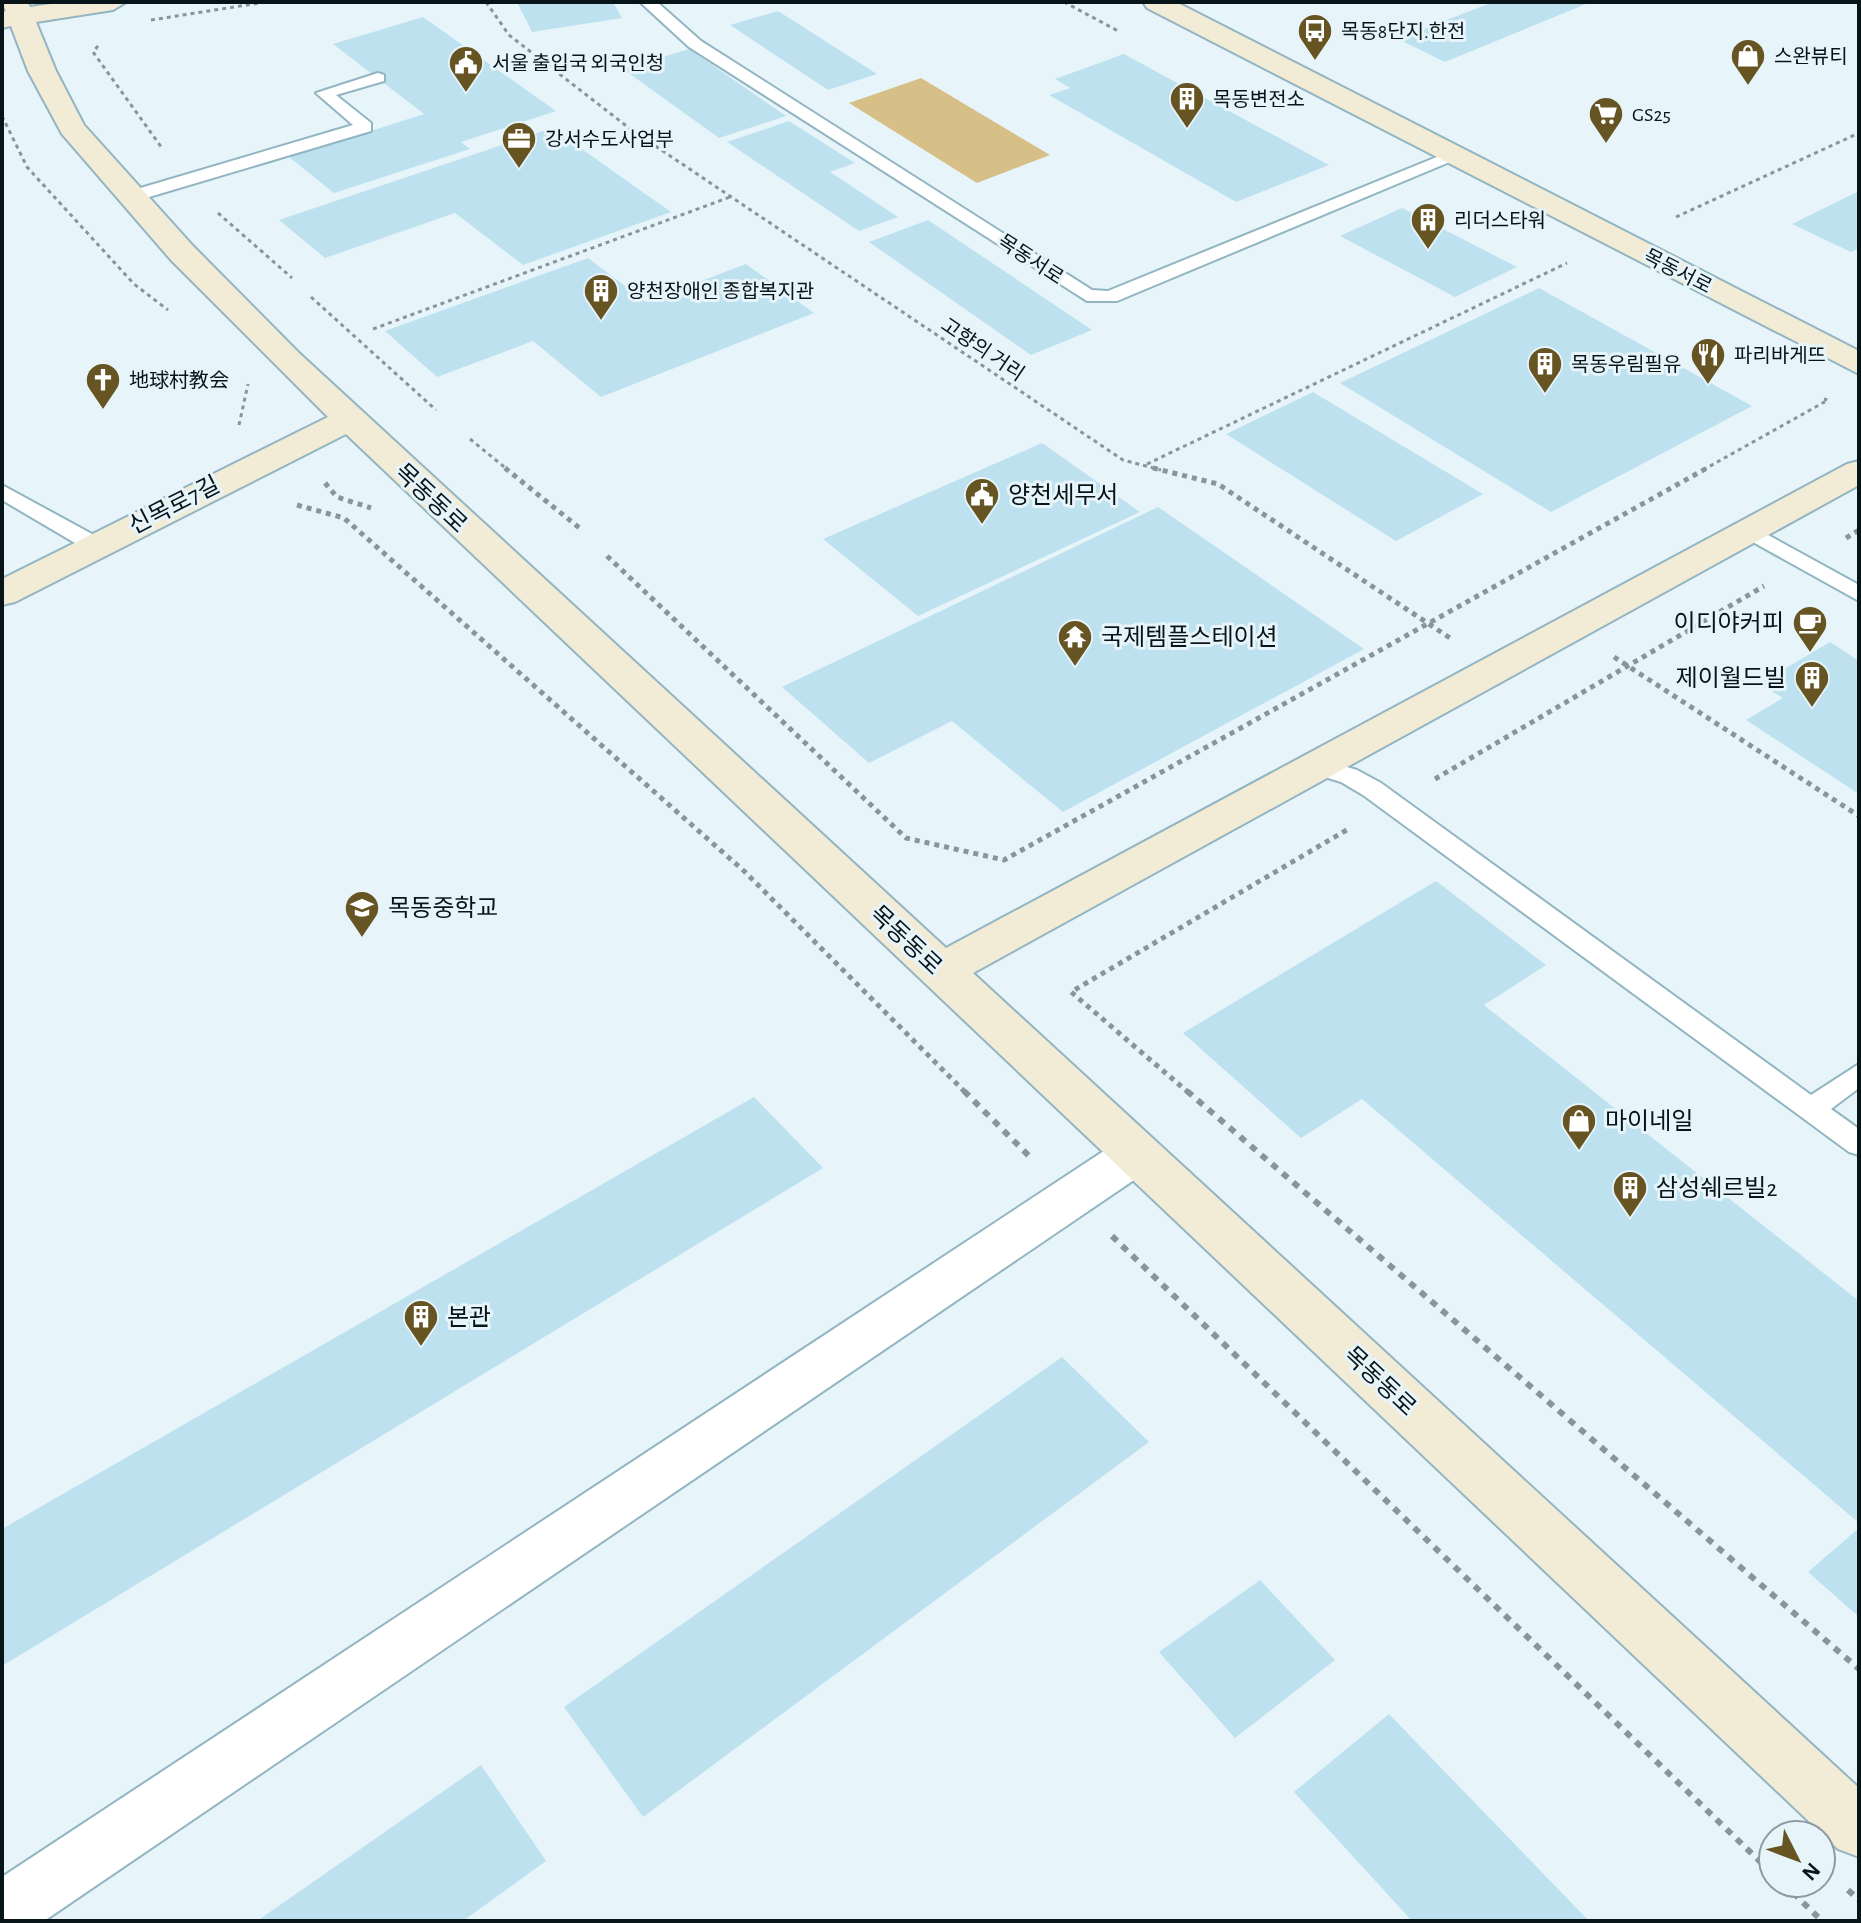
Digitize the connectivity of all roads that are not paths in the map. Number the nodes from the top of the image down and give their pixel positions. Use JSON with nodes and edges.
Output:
{"nodes":[{"id":1,"x":113,"y":2,"type":"edge"},
{"id":2,"x":648,"y":2,"type":"edge"},
{"id":3,"x":1159,"y":2,"type":"edge"},
{"id":4,"x":13,"y":13,"type":"edge"},
{"id":5,"x":378,"y":78,"type":"dead end"},
{"id":6,"x":1455,"y":156,"type":"junction"},
{"id":7,"x":133,"y":196,"type":"junction"},
{"id":8,"x":1859,"y":364,"type":"edge"},
{"id":9,"x":348,"y":420,"type":"junction"},
{"id":10,"x":1859,"y":471,"type":"edge"},
{"id":11,"x":2,"y":491,"type":"edge"},
{"id":12,"x":1750,"y":531,"type":"junction"},
{"id":13,"x":95,"y":545,"type":"junction"},
{"id":14,"x":2,"y":594,"type":"edge"},
{"id":15,"x":1859,"y":594,"type":"edge"},
{"id":16,"x":1317,"y":766,"type":"junction"},
{"id":17,"x":940,"y":971,"type":"junction"},
{"id":18,"x":1859,"y":1074,"type":"edge"},
{"id":19,"x":1812,"y":1109,"type":"junction"},
{"id":20,"x":1859,"y":1144,"type":"edge"},
{"id":21,"x":1136,"y":1154,"type":"junction"},
{"id":22,"x":1859,"y":1828,"type":"edge"},
{"id":23,"x":2,"y":1913,"type":"edge"}],
"edges":[{"from":1,"to":4,"type":"main road"},
{"from":2,"to":6,"type":"lane","name":"목동서로"},
{"from":3,"to":6,"type":"main road","name":"목동서로"},
{"from":4,"to":7,"type":"main road","name":"목동동로"},
{"from":5,"to":7,"type":"lane"},
{"from":6,"to":8,"type":"main road","name":"목동서로"},
{"from":7,"to":9,"type":"main road","name":"목동동로"},
{"from":9,"to":13,"type":"main road","name":"신목로7길"},
{"from":9,"to":17,"type":"main road","name":"목동동로"},
{"from":10,"to":12,"type":"main road"},
{"from":11,"to":13,"type":"lane"},
{"from":12,"to":15,"type":"lane"},
{"from":12,"to":16,"type":"main road"},
{"from":13,"to":14,"type":"main road","name":"신목로7길"},
{"from":16,"to":17,"type":"main road"},
{"from":16,"to":19,"type":"lane"},
{"from":17,"to":21,"type":"main road","name":"목동동로"},
{"from":18,"to":19,"type":"lane"},
{"from":19,"to":20,"type":"lane"},
{"from":21,"to":22,"type":"main road","name":"목동동로"},
{"from":21,"to":23,"type":"street"}]}
